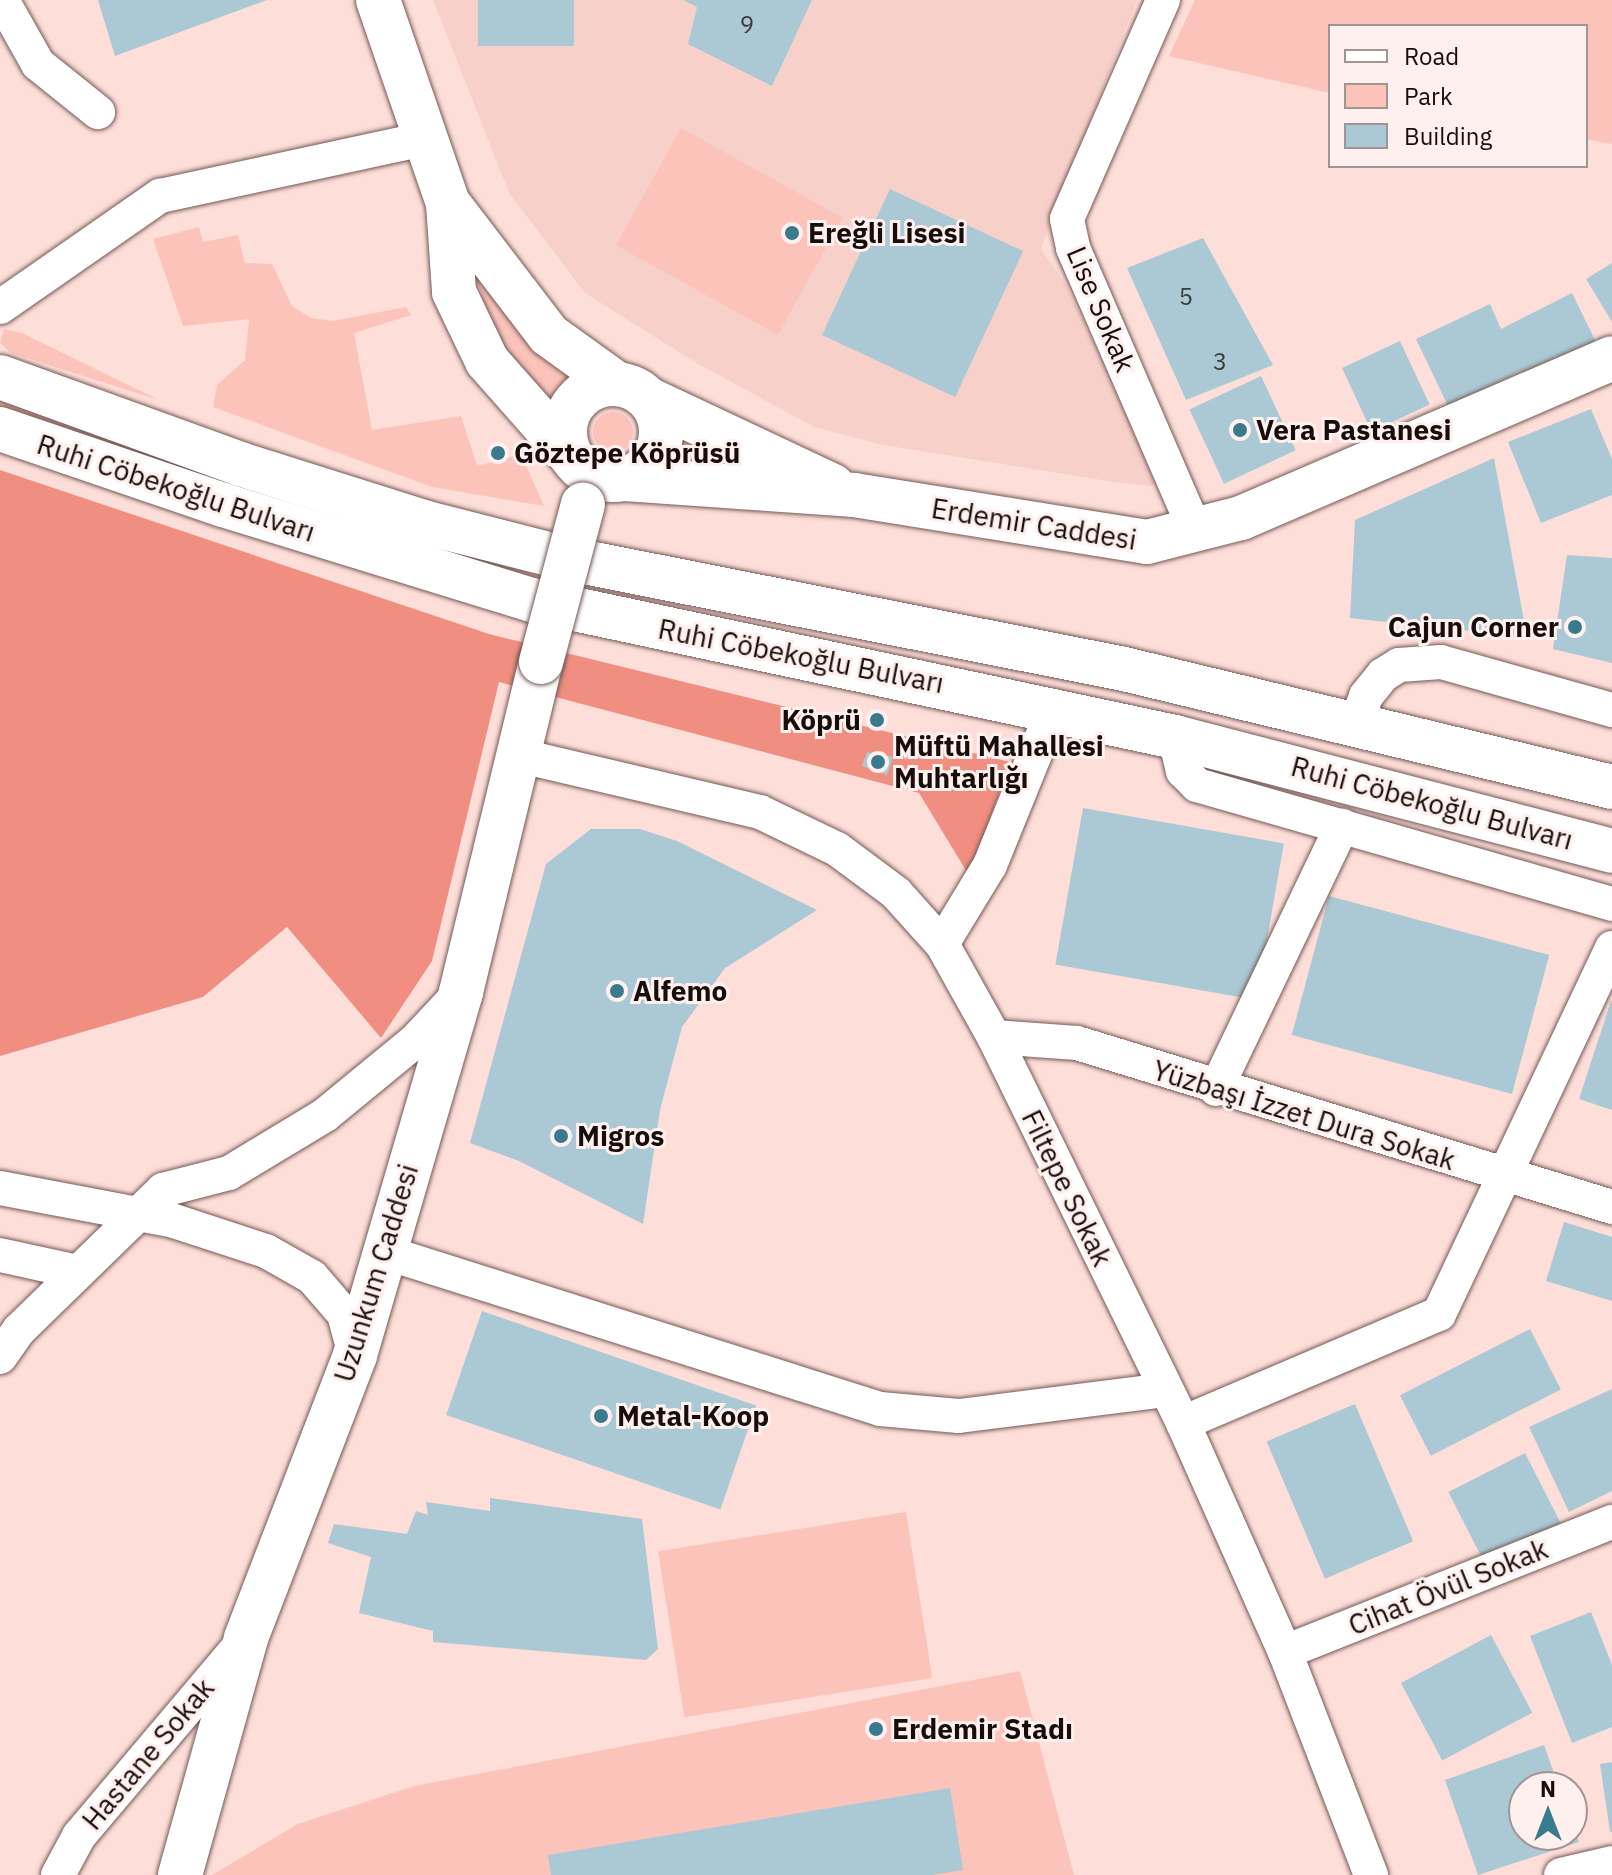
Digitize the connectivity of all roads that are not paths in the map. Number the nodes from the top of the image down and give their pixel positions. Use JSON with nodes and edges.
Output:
{"nodes":[{"id":1,"x":2,"y":0,"type":"edge"},
{"id":2,"x":378,"y":0,"type":"edge"},
{"id":3,"x":1163,"y":0,"type":"edge"},
{"id":4,"x":98,"y":112,"type":"dead end"},
{"id":5,"x":423,"y":139,"type":"junction"},
{"id":6,"x":448,"y":203,"type":"junction"},
{"id":7,"x":0,"y":307,"type":"edge"},
{"id":8,"x":1612,"y":358,"type":"edge"},
{"id":9,"x":0,"y":377,"type":"edge"},
{"id":10,"x":634,"y":392,"type":"junction"},
{"id":11,"x":0,"y":429,"type":"edge"},
{"id":12,"x":592,"y":478,"type":"junction"},
{"id":13,"x":854,"y":495,"type":"junction"},
{"id":14,"x":1195,"y":530,"type":"junction"},
{"id":15,"x":1053,"y":710,"type":"junction"},
{"id":16,"x":1612,"y":710,"type":"edge"},
{"id":17,"x":1357,"y":721,"type":"junction"},
{"id":18,"x":1175,"y":737,"type":"junction"},
{"id":19,"x":517,"y":755,"type":"junction"},
{"id":20,"x":1612,"y":787,"type":"edge"},
{"id":21,"x":1342,"y":826,"type":"junction"},
{"id":22,"x":1612,"y":851,"type":"edge"},
{"id":23,"x":1612,"y":904,"type":"edge"},
{"id":24,"x":942,"y":944,"type":"junction"},
{"id":25,"x":1612,"y":948,"type":"edge"},
{"id":26,"x":461,"y":992,"type":"junction"},
{"id":27,"x":994,"y":1037,"type":"junction"},
{"id":28,"x":1216,"y":1089,"type":"junction"},
{"id":29,"x":1507,"y":1178,"type":"junction"},
{"id":30,"x":0,"y":1188,"type":"edge"},
{"id":31,"x":1612,"y":1207,"type":"edge"},
{"id":32,"x":137,"y":1214,"type":"junction"},
{"id":33,"x":384,"y":1252,"type":"junction"},
{"id":34,"x":0,"y":1255,"type":"edge"},
{"id":35,"x":77,"y":1272,"type":"junction"},
{"id":36,"x":355,"y":1355,"type":"junction"},
{"id":37,"x":0,"y":1357,"type":"edge"},
{"id":38,"x":1166,"y":1390,"type":"junction"},
{"id":39,"x":1183,"y":1423,"type":"junction"},
{"id":40,"x":1612,"y":1522,"type":"edge"},
{"id":41,"x":246,"y":1638,"type":"junction"},
{"id":42,"x":1285,"y":1652,"type":"junction"},
{"id":43,"x":1612,"y":1863,"type":"edge"},
{"id":44,"x":58,"y":1875,"type":"edge"},
{"id":45,"x":180,"y":1875,"type":"edge"},
{"id":46,"x":1371,"y":1875,"type":"edge"},
{"id":47,"x":1561,"y":1875,"type":"edge"}],
"edges":[{"from":1,"to":4,"type":"street"},
{"from":2,"to":5,"type":"main road"},
{"from":3,"to":14,"type":"street","name":"Lise Sokak"},
{"from":5,"to":6,"type":"main road"},
{"from":5,"to":7,"type":"street"},
{"from":6,"to":10,"type":"main road","name":"Erdemir Caddesi"},
{"from":6,"to":12,"type":"main road"},
{"from":8,"to":14,"type":"main road","name":"Erdemir Caddesi"},
{"from":9,"to":17,"type":"main road","name":"Ruhi Cöbekoğlu Bulvarı"},
{"from":10,"to":12,"type":"main road"},
{"from":10,"to":12,"type":"main road"},
{"from":10,"to":13,"type":"main road","name":"Erdemir Caddesi"},
{"from":11,"to":15,"type":"main road","name":"Ruhi Cöbekoğlu Bulvarı"},
{"from":12,"to":13,"type":"main road","name":"Erdemir Caddesi"},
{"from":12,"to":19,"type":"main road","name":"Uzunkum Caddesi","bridge":true},
{"from":13,"to":14,"type":"main road","name":"Erdemir Caddesi"},
{"from":15,"to":18,"type":"main road","name":"Ruhi Cöbekoğlu Bulvarı"},
{"from":15,"to":24,"type":"street"},
{"from":16,"to":17,"type":"street"},
{"from":17,"to":20,"type":"main road","name":"Ruhi Cöbekoğlu Bulvarı"},
{"from":18,"to":21,"type":"street"},
{"from":18,"to":22,"type":"main road","name":"Ruhi Cöbekoğlu Bulvarı"},
{"from":19,"to":24,"type":"street","name":"Filtepe Sokak"},
{"from":19,"to":26,"type":"main road","name":"Uzunkum Caddesi"},
{"from":21,"to":23,"type":"street"},
{"from":21,"to":28,"type":"street"},
{"from":24,"to":27,"type":"street","name":"Filtepe Sokak"},
{"from":25,"to":29,"type":"street"},
{"from":26,"to":32,"type":"street"},
{"from":26,"to":33,"type":"main road","name":"Uzunkum Caddesi"},
{"from":27,"to":28,"type":"street","name":"Yüzbaşı İzzet Dura Sokak"},
{"from":27,"to":38,"type":"street","name":"Filtepe Sokak"},
{"from":28,"to":29,"type":"street","name":"Yüzbaşı İzzet Dura Sokak"},
{"from":29,"to":31,"type":"street","name":"Yüzbaşı İzzet Dura Sokak"},
{"from":29,"to":39,"type":"street"},
{"from":30,"to":32,"type":"street"},
{"from":32,"to":35,"type":"street"},
{"from":32,"to":36,"type":"street"},
{"from":33,"to":36,"type":"main road","name":"Uzunkum Caddesi"},
{"from":33,"to":38,"type":"street"},
{"from":34,"to":35,"type":"street"},
{"from":35,"to":37,"type":"street"},
{"from":36,"to":41,"type":"main road","name":"Uzunkum Caddesi"},
{"from":38,"to":39,"type":"street","name":"Filtepe Sokak"},
{"from":39,"to":42,"type":"street","name":"Filtepe Sokak"},
{"from":40,"to":42,"type":"street","name":"Cihat Övül Sokak"},
{"from":41,"to":44,"type":"street","name":"Hastane Sokak"},
{"from":41,"to":45,"type":"main road","name":"Uzunkum Caddesi"},
{"from":42,"to":46,"type":"street","name":"Filtepe Sokak"},
{"from":43,"to":47,"type":"street"}]}
